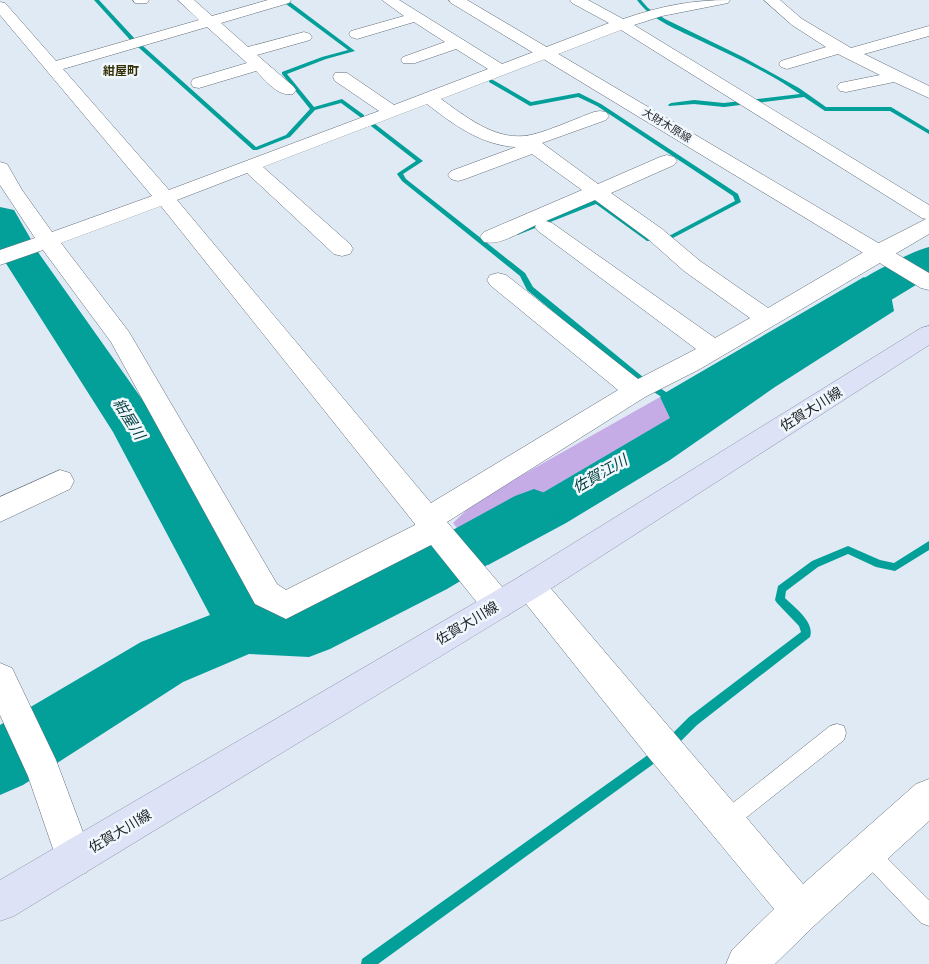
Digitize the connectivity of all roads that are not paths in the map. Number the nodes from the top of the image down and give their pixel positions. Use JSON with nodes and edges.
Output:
{"nodes":[{"id":1,"x":185,"y":0,"type":"edge"},
{"id":2,"x":284,"y":0,"type":"edge"},
{"id":3,"x":389,"y":0,"type":"edge"},
{"id":4,"x":456,"y":0,"type":"edge"},
{"id":5,"x":577,"y":0,"type":"edge"},
{"id":6,"x":723,"y":0,"type":"edge"},
{"id":7,"x":771,"y":0,"type":"edge"},
{"id":8,"x":678,"y":4,"type":"edge"},
{"id":9,"x":0,"y":6,"type":"edge"},
{"id":10,"x":417,"y":17,"type":"junction"},
{"id":11,"x":211,"y":21,"type":"junction"},
{"id":12,"x":622,"y":24,"type":"junction"},
{"id":13,"x":929,"y":31,"type":"edge"},
{"id":14,"x":357,"y":34,"type":"dead end"},
{"id":15,"x":304,"y":37,"type":"dead end"},
{"id":16,"x":458,"y":43,"type":"junction"},
{"id":17,"x":844,"y":50,"type":"junction"},
{"id":18,"x":246,"y":53,"type":"junction"},
{"id":19,"x":547,"y":53,"type":"junction"},
{"id":20,"x":409,"y":60,"type":"dead end"},
{"id":21,"x":787,"y":64,"type":"dead end"},
{"id":22,"x":259,"y":65,"type":"junction"},
{"id":23,"x":54,"y":67,"type":"junction"},
{"id":24,"x":501,"y":70,"type":"junction"},
{"id":25,"x":341,"y":77,"type":"dead end"},
{"id":26,"x":894,"y":77,"type":"junction"},
{"id":27,"x":199,"y":83,"type":"dead end"},
{"id":28,"x":921,"y":84,"type":"edge"},
{"id":29,"x":846,"y":87,"type":"dead end"},
{"id":30,"x":287,"y":90,"type":"dead end"},
{"id":31,"x":929,"y":93,"type":"edge"},
{"id":32,"x":428,"y":97,"type":"junction"},
{"id":33,"x":391,"y":111,"type":"junction"},
{"id":34,"x":600,"y":116,"type":"dead end"},
{"id":35,"x":531,"y":144,"type":"junction"},
{"id":36,"x":667,"y":161,"type":"dead end"},
{"id":37,"x":250,"y":166,"type":"junction"},
{"id":38,"x":0,"y":168,"type":"edge"},
{"id":39,"x":458,"y":175,"type":"dead end"},
{"id":40,"x":596,"y":191,"type":"junction"},
{"id":41,"x":165,"y":198,"type":"junction"},
{"id":42,"x":929,"y":214,"type":"edge"},
{"id":43,"x":929,"y":225,"type":"edge"},
{"id":44,"x":545,"y":227,"type":"dead end"},
{"id":45,"x":491,"y":237,"type":"dead end"},
{"id":46,"x":48,"y":241,"type":"junction"},
{"id":47,"x":342,"y":249,"type":"dead end"},
{"id":48,"x":878,"y":252,"type":"junction"},
{"id":49,"x":0,"y":258,"type":"edge"},
{"id":50,"x":498,"y":280,"type":"dead end"},
{"id":51,"x":929,"y":283,"type":"edge"},
{"id":52,"x":767,"y":318,"type":"junction"},
{"id":53,"x":929,"y":334,"type":"edge"},
{"id":54,"x":713,"y":349,"type":"junction"},
{"id":55,"x":645,"y":386,"type":"junction"},
{"id":56,"x":60,"y":481,"type":"dead end"},
{"id":57,"x":0,"y":510,"type":"edge"},
{"id":58,"x":434,"y":527,"type":"junction"},
{"id":59,"x":530,"y":586,"type":"junction"},
{"id":60,"x":498,"y":605,"type":"junction"},
{"id":61,"x":0,"y":679,"type":"edge"},
{"id":62,"x":837,"y":734,"type":"dead end"},
{"id":63,"x":929,"y":797,"type":"edge"},
{"id":64,"x":726,"y":822,"type":"junction"},
{"id":65,"x":867,"y":852,"type":"junction"},
{"id":66,"x":74,"y":859,"type":"junction"},
{"id":67,"x":0,"y":902,"type":"edge"},
{"id":68,"x":801,"y":911,"type":"junction"},
{"id":69,"x":929,"y":915,"type":"edge"},
{"id":70,"x":746,"y":964,"type":"edge"}],
"edges":[{"from":1,"to":11,"type":"street"},
{"from":2,"to":11,"type":"street"},
{"from":3,"to":10,"type":"street"},
{"from":4,"to":19,"type":"street","name":"大財木原線"},
{"from":5,"to":12,"type":"street"},
{"from":6,"to":8,"type":"street"},
{"from":7,"to":17,"type":"street"},
{"from":8,"to":12,"type":"street"},
{"from":9,"to":23,"type":"street"},
{"from":10,"to":14,"type":"street"},
{"from":10,"to":16,"type":"street"},
{"from":11,"to":18,"type":"street"},
{"from":11,"to":23,"type":"street"},
{"from":12,"to":19,"type":"street"},
{"from":12,"to":42,"type":"street"},
{"from":13,"to":17,"type":"street"},
{"from":15,"to":18,"type":"street"},
{"from":16,"to":20,"type":"street"},
{"from":16,"to":24,"type":"street"},
{"from":17,"to":21,"type":"street"},
{"from":17,"to":26,"type":"street"},
{"from":18,"to":22,"type":"street"},
{"from":19,"to":24,"type":"street"},
{"from":19,"to":48,"type":"street","name":"大財木原線"},
{"from":22,"to":27,"type":"street"},
{"from":22,"to":30,"type":"street"},
{"from":23,"to":41,"type":"street"},
{"from":24,"to":32,"type":"street"},
{"from":25,"to":33,"type":"street"},
{"from":26,"to":28,"type":"street"},
{"from":26,"to":29,"type":"street"},
{"from":28,"to":31,"type":"street"},
{"from":32,"to":33,"type":"street"},
{"from":32,"to":35,"type":"street"},
{"from":33,"to":37,"type":"street"},
{"from":34,"to":35,"type":"street"},
{"from":35,"to":39,"type":"street"},
{"from":35,"to":40,"type":"street"},
{"from":36,"to":40,"type":"street"},
{"from":37,"to":41,"type":"street"},
{"from":37,"to":47,"type":"street"},
{"from":38,"to":46,"type":"street"},
{"from":40,"to":45,"type":"street"},
{"from":40,"to":52,"type":"street"},
{"from":41,"to":46,"type":"street"},
{"from":41,"to":58,"type":"street"},
{"from":43,"to":48,"type":"street"},
{"from":44,"to":54,"type":"street"},
{"from":46,"to":49,"type":"street"},
{"from":46,"to":58,"type":"street"},
{"from":48,"to":51,"type":"street","name":"大財木原線"},
{"from":48,"to":52,"type":"street"},
{"from":50,"to":55,"type":"street"},
{"from":52,"to":54,"type":"street"},
{"from":53,"to":59,"type":"main road","name":"佐賀大川線"},
{"from":54,"to":55,"type":"street"},
{"from":55,"to":58,"type":"street"},
{"from":56,"to":57,"type":"street"},
{"from":58,"to":60,"type":"street"},
{"from":59,"to":60,"type":"main road","name":"佐賀大川線"},
{"from":59,"to":64,"type":"street"},
{"from":60,"to":66,"type":"main road","name":"佐賀大川線"},
{"from":61,"to":66,"type":"street"},
{"from":62,"to":64,"type":"lane"},
{"from":63,"to":65,"type":"street"},
{"from":64,"to":68,"type":"street"},
{"from":65,"to":68,"type":"street"},
{"from":65,"to":69,"type":"lane"},
{"from":66,"to":67,"type":"main road","name":"佐賀大川線"},
{"from":68,"to":70,"type":"street"}]}
